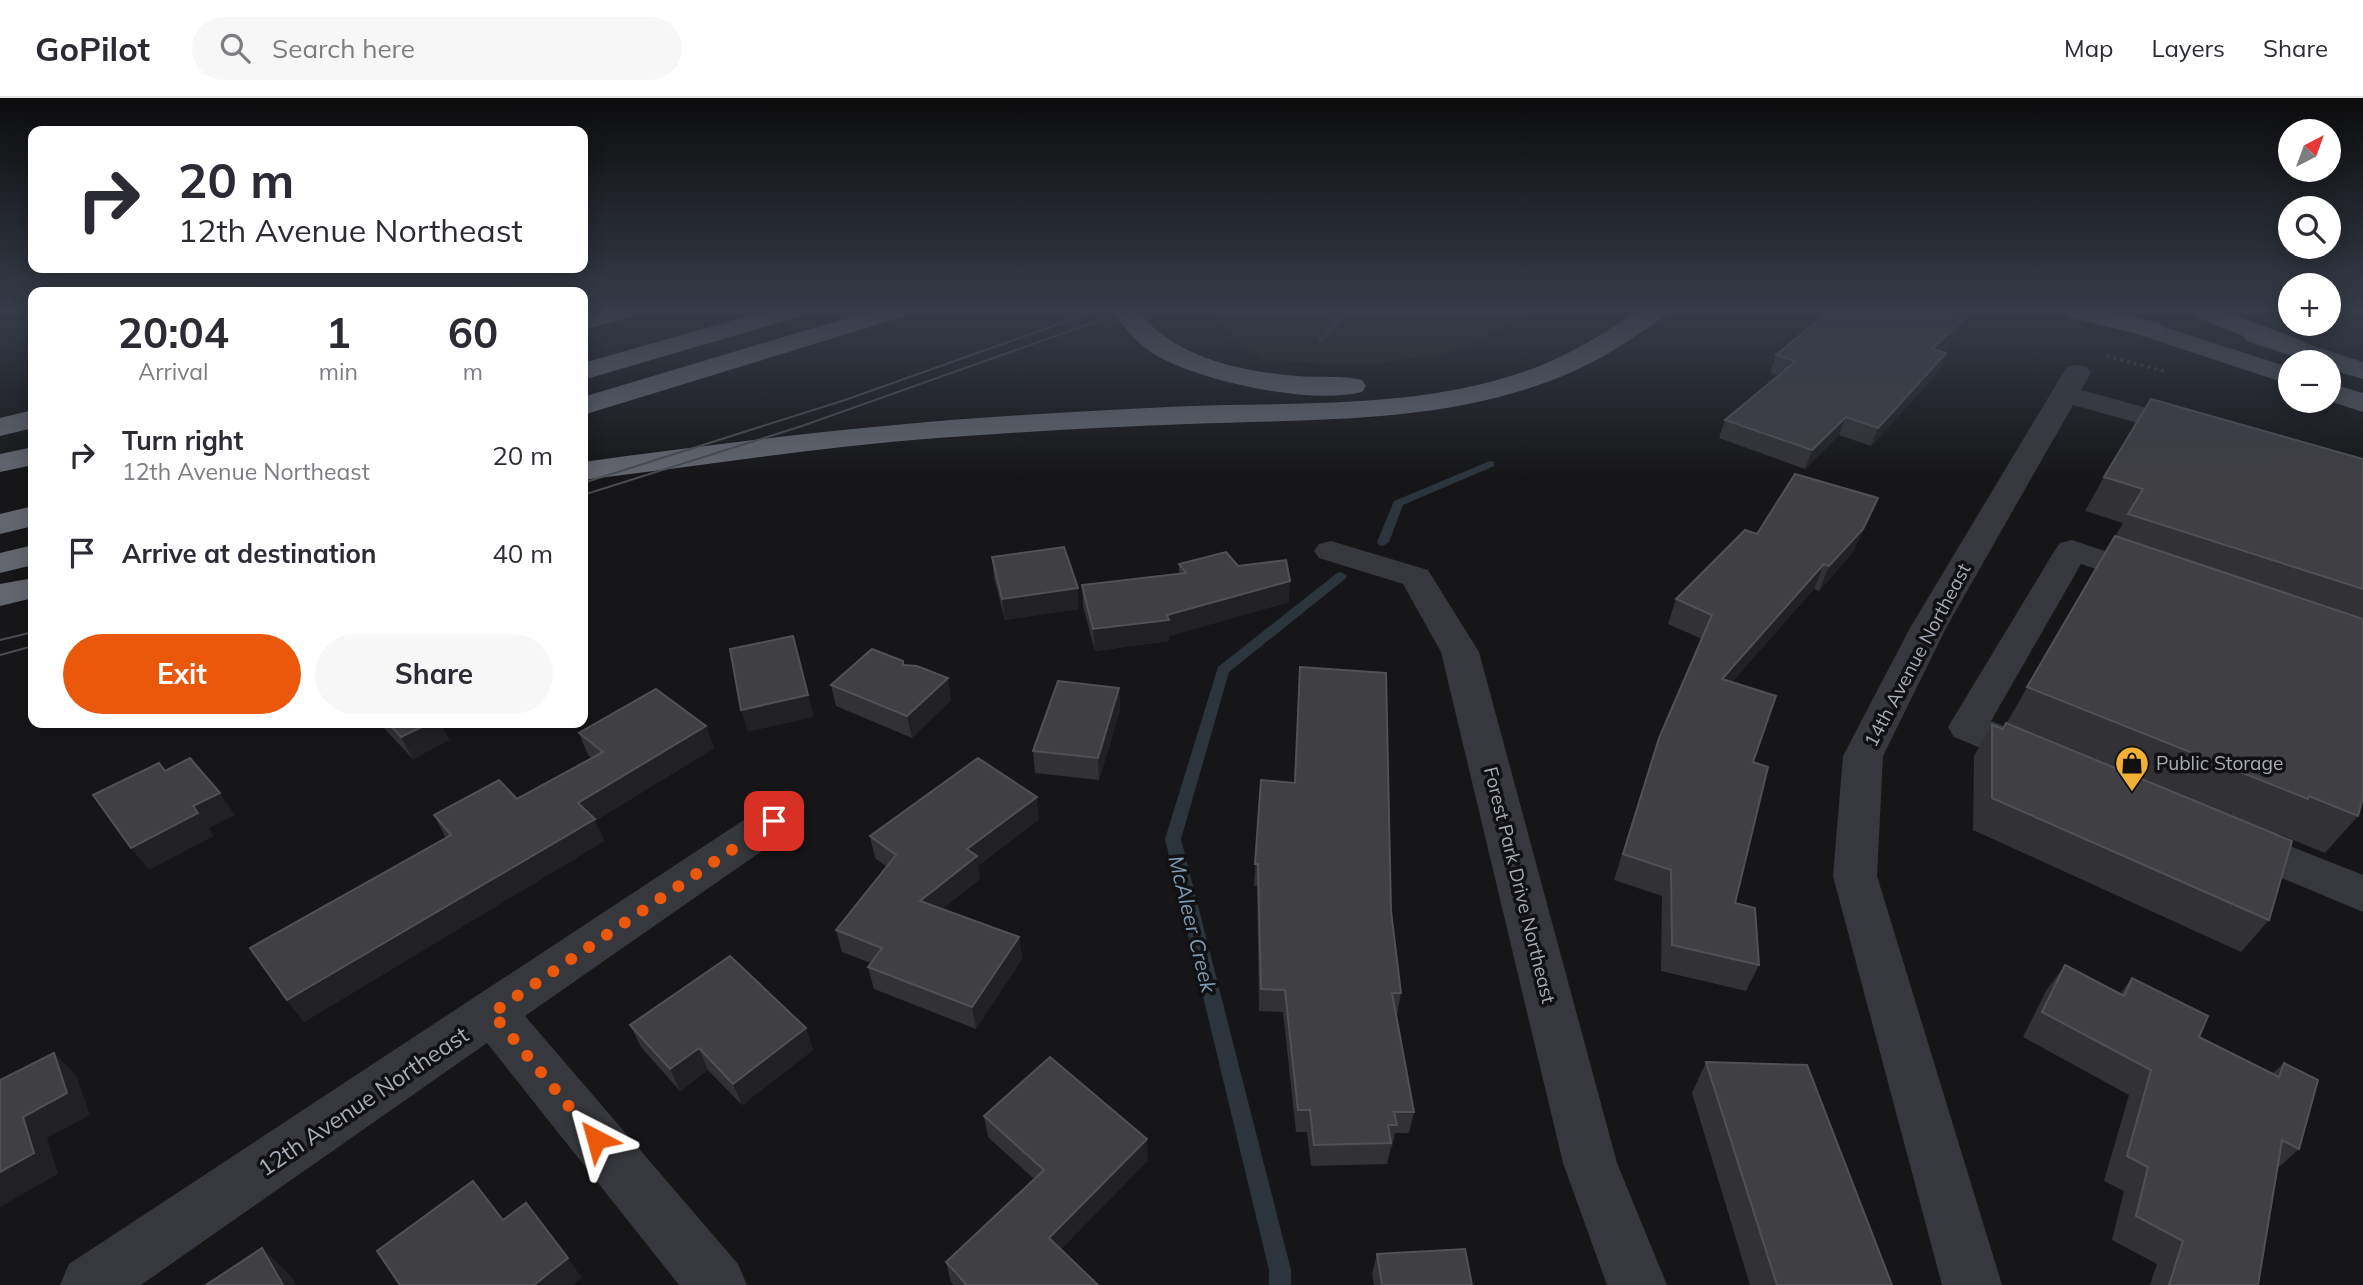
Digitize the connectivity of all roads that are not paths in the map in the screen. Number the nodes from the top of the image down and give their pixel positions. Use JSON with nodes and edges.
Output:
{"nodes":[{"id":1,"x":710,"y":367,"type":"edge"},
{"id":2,"x":1213,"y":367,"type":"edge"},
{"id":3,"x":1501,"y":367,"type":"edge"},
{"id":4,"x":1555,"y":367,"type":"edge"},
{"id":5,"x":2341,"y":379,"type":"edge"},
{"id":6,"x":2363,"y":387,"type":"edge"},
{"id":7,"x":2341,"y":395,"type":"edge"},
{"id":8,"x":2363,"y":403,"type":"edge"},
{"id":9,"x":588,"y":404,"type":"edge"},
{"id":10,"x":28,"y":421,"type":"edge"},
{"id":11,"x":0,"y":427,"type":"edge"},
{"id":12,"x":2224,"y":438,"type":"edge"},
{"id":13,"x":28,"y":457,"type":"edge"},
{"id":14,"x":0,"y":463,"type":"edge"},
{"id":15,"x":588,"y":470,"type":"edge"},
{"id":16,"x":28,"y":517,"type":"edge"},
{"id":17,"x":0,"y":524,"type":"edge"},
{"id":18,"x":1331,"y":551,"type":"dead end"},
{"id":19,"x":28,"y":556,"type":"edge"},
{"id":20,"x":0,"y":564,"type":"edge"},
{"id":21,"x":2178,"y":586,"type":"edge"},
{"id":22,"x":28,"y":589,"type":"edge"},
{"id":23,"x":0,"y":595,"type":"edge"},
{"id":24,"x":2070,"y":770,"type":"edge"},
{"id":25,"x":774,"y":821,"type":"dead end"},
{"id":26,"x":2210,"y":830,"type":"edge"},
{"id":27,"x":2363,"y":894,"type":"edge"},
{"id":28,"x":492,"y":1013,"type":"junction"},
{"id":29,"x":90,"y":1285,"type":"edge"},
{"id":30,"x":717,"y":1285,"type":"edge"},
{"id":31,"x":1637,"y":1285,"type":"edge"},
{"id":32,"x":1972,"y":1285,"type":"edge"}],
"edges":[{"from":1,"to":9,"type":"highway"},
{"from":2,"to":3,"type":"highway"},
{"from":4,"to":15,"type":"highway"},
{"from":5,"to":6,"type":"main road"},
{"from":7,"to":8,"type":"main road"},
{"from":10,"to":11,"type":"highway"},
{"from":12,"to":32,"type":"street","name":"14th Avenue Northeast"},
{"from":13,"to":14,"type":"highway"},
{"from":16,"to":17,"type":"highway"},
{"from":18,"to":31,"type":"street","name":"Forest Park Drive Northeast"},
{"from":19,"to":20,"type":"highway"},
{"from":21,"to":24,"type":"street"},
{"from":22,"to":23,"type":"highway"},
{"from":25,"to":28,"type":"street","name":"12th Avenue Northeast"},
{"from":26,"to":27,"type":"street"},
{"from":28,"to":29,"type":"street","name":"12th Avenue Northeast"},
{"from":28,"to":30,"type":"street"}]}
